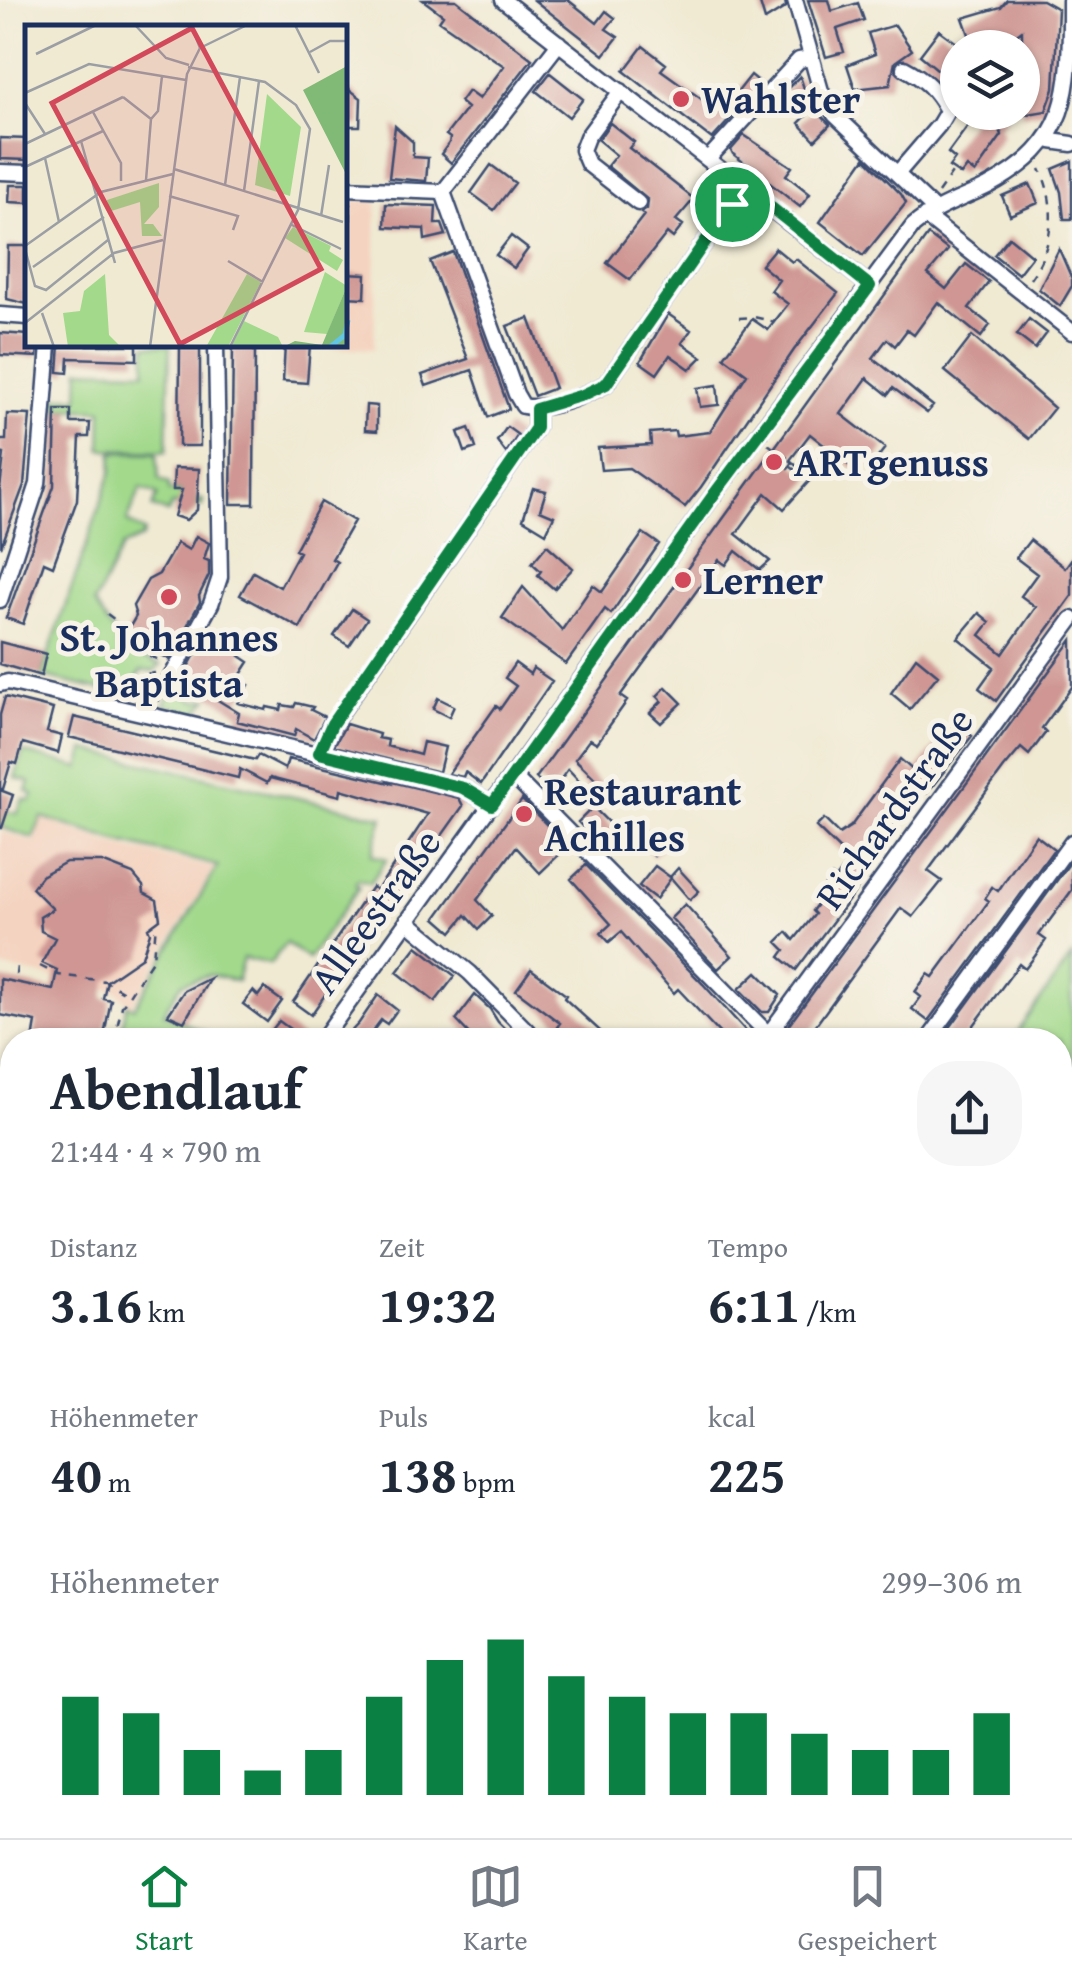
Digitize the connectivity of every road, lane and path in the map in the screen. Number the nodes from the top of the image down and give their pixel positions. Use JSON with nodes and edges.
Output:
{"nodes":[{"id":1,"x":503,"y":0,"type":"edge"},
{"id":2,"x":795,"y":0,"type":"edge"},
{"id":3,"x":1070,"y":0,"type":"edge"},
{"id":4,"x":558,"y":42,"type":"junction"},
{"id":5,"x":811,"y":58,"type":"junction"},
{"id":6,"x":904,"y":68,"type":"dead end"},
{"id":7,"x":621,"y":91,"type":"junction"},
{"id":8,"x":940,"y":98,"type":"edge"},
{"id":9,"x":940,"y":123,"type":"edge"},
{"id":10,"x":1051,"y":140,"type":"junction"},
{"id":11,"x":1072,"y":144,"type":"edge"},
{"id":12,"x":708,"y":159,"type":"junction"},
{"id":13,"x":1035,"y":159,"type":"junction"},
{"id":14,"x":0,"y":172,"type":"edge"},
{"id":15,"x":25,"y":173,"type":"edge"},
{"id":16,"x":898,"y":174,"type":"junction"},
{"id":17,"x":952,"y":174,"type":"dead end"},
{"id":18,"x":744,"y":186,"type":"junction"},
{"id":19,"x":348,"y":188,"type":"edge"},
{"id":20,"x":443,"y":192,"type":"junction"},
{"id":21,"x":638,"y":203,"type":"dead end"},
{"id":22,"x":930,"y":210,"type":"junction"},
{"id":23,"x":348,"y":232,"type":"edge"},
{"id":24,"x":870,"y":286,"type":"junction"},
{"id":25,"x":1021,"y":292,"type":"junction"},
{"id":26,"x":0,"y":315,"type":"edge"},
{"id":27,"x":25,"y":316,"type":"edge"},
{"id":28,"x":738,"y":318,"type":"dead end"},
{"id":29,"x":775,"y":322,"type":"dead end"},
{"id":30,"x":1072,"y":332,"type":"edge"},
{"id":31,"x":49,"y":348,"type":"edge"},
{"id":32,"x":216,"y":348,"type":"edge"},
{"id":33,"x":536,"y":409,"type":"junction"},
{"id":34,"x":757,"y":436,"type":"junction"},
{"id":35,"x":790,"y":466,"type":"junction"},
{"id":36,"x":782,"y":471,"type":"dead end"},
{"id":37,"x":799,"y":473,"type":"dead end"},
{"id":38,"x":0,"y":600,"type":"edge"},
{"id":39,"x":107,"y":614,"type":"dead end"},
{"id":40,"x":1072,"y":619,"type":"edge"},
{"id":41,"x":0,"y":684,"type":"edge"},
{"id":42,"x":166,"y":686,"type":"dead end"},
{"id":43,"x":160,"y":701,"type":"dead end"},
{"id":44,"x":319,"y":753,"type":"junction"},
{"id":45,"x":513,"y":776,"type":"junction"},
{"id":46,"x":492,"y":805,"type":"junction"},
{"id":47,"x":1072,"y":842,"type":"edge"},
{"id":48,"x":407,"y":921,"type":"junction"},
{"id":49,"x":156,"y":922,"type":"dead end"},
{"id":50,"x":16,"y":966,"type":"dead end"},
{"id":51,"x":40,"y":966,"type":"dead end"},
{"id":52,"x":16,"y":975,"type":"dead end"},
{"id":53,"x":128,"y":995,"type":"junction"},
{"id":54,"x":116,"y":1028,"type":"edge"},
{"id":55,"x":331,"y":1028,"type":"edge"},
{"id":56,"x":524,"y":1028,"type":"edge"},
{"id":57,"x":762,"y":1028,"type":"edge"},
{"id":58,"x":777,"y":1028,"type":"edge"},
{"id":59,"x":937,"y":1028,"type":"edge"}],
"edges":[{"from":1,"to":4,"type":"street"},
{"from":2,"to":5,"type":"street"},
{"from":3,"to":10,"type":"street"},
{"from":4,"to":7,"type":"street"},
{"from":4,"to":20,"type":"street"},
{"from":5,"to":12,"type":"street"},
{"from":5,"to":16,"type":"street"},
{"from":6,"to":8,"type":"street"},
{"from":7,"to":12,"type":"street"},
{"from":7,"to":21,"type":"street"},
{"from":9,"to":16,"type":"street"},
{"from":10,"to":11,"type":"street"},
{"from":10,"to":13,"type":"street"},
{"from":12,"to":18,"type":"street"},
{"from":13,"to":22,"type":"street"},
{"from":13,"to":25,"type":"path"},
{"from":14,"to":15,"type":"street"},
{"from":16,"to":22,"type":"street"},
{"from":17,"to":22,"type":"path"},
{"from":18,"to":24,"type":"street"},
{"from":18,"to":33,"type":"street"},
{"from":19,"to":20,"type":"street"},
{"from":19,"to":23,"type":"path"},
{"from":20,"to":33,"type":"street"},
{"from":22,"to":24,"type":"street","name":"Alleestraße"},
{"from":22,"to":25,"type":"street"},
{"from":24,"to":34,"type":"street","name":"Alleestraße"},
{"from":25,"to":30,"type":"street"},
{"from":26,"to":27,"type":"street"},
{"from":28,"to":29,"type":"path"},
{"from":31,"to":38,"type":"street"},
{"from":32,"to":42,"type":"street"},
{"from":33,"to":44,"type":"street"},
{"from":34,"to":35,"type":"path"},
{"from":34,"to":45,"type":"street","name":"Alleestraße"},
{"from":35,"to":36,"type":"path"},
{"from":35,"to":37,"type":"path"},
{"from":39,"to":43,"type":"path"},
{"from":40,"to":58,"type":"street","name":"Richardstraße"},
{"from":41,"to":44,"type":"street"},
{"from":44,"to":46,"type":"street"},
{"from":45,"to":46,"type":"street","name":"Alleestraße"},
{"from":45,"to":57,"type":"street"},
{"from":46,"to":48,"type":"street","name":"Alleestraße"},
{"from":47,"to":59,"type":"street"},
{"from":48,"to":55,"type":"street","name":"Alleestraße"},
{"from":48,"to":56,"type":"street"},
{"from":49,"to":53,"type":"path"},
{"from":50,"to":52,"type":"path"},
{"from":51,"to":53,"type":"path"},
{"from":53,"to":54,"type":"path"}]}
